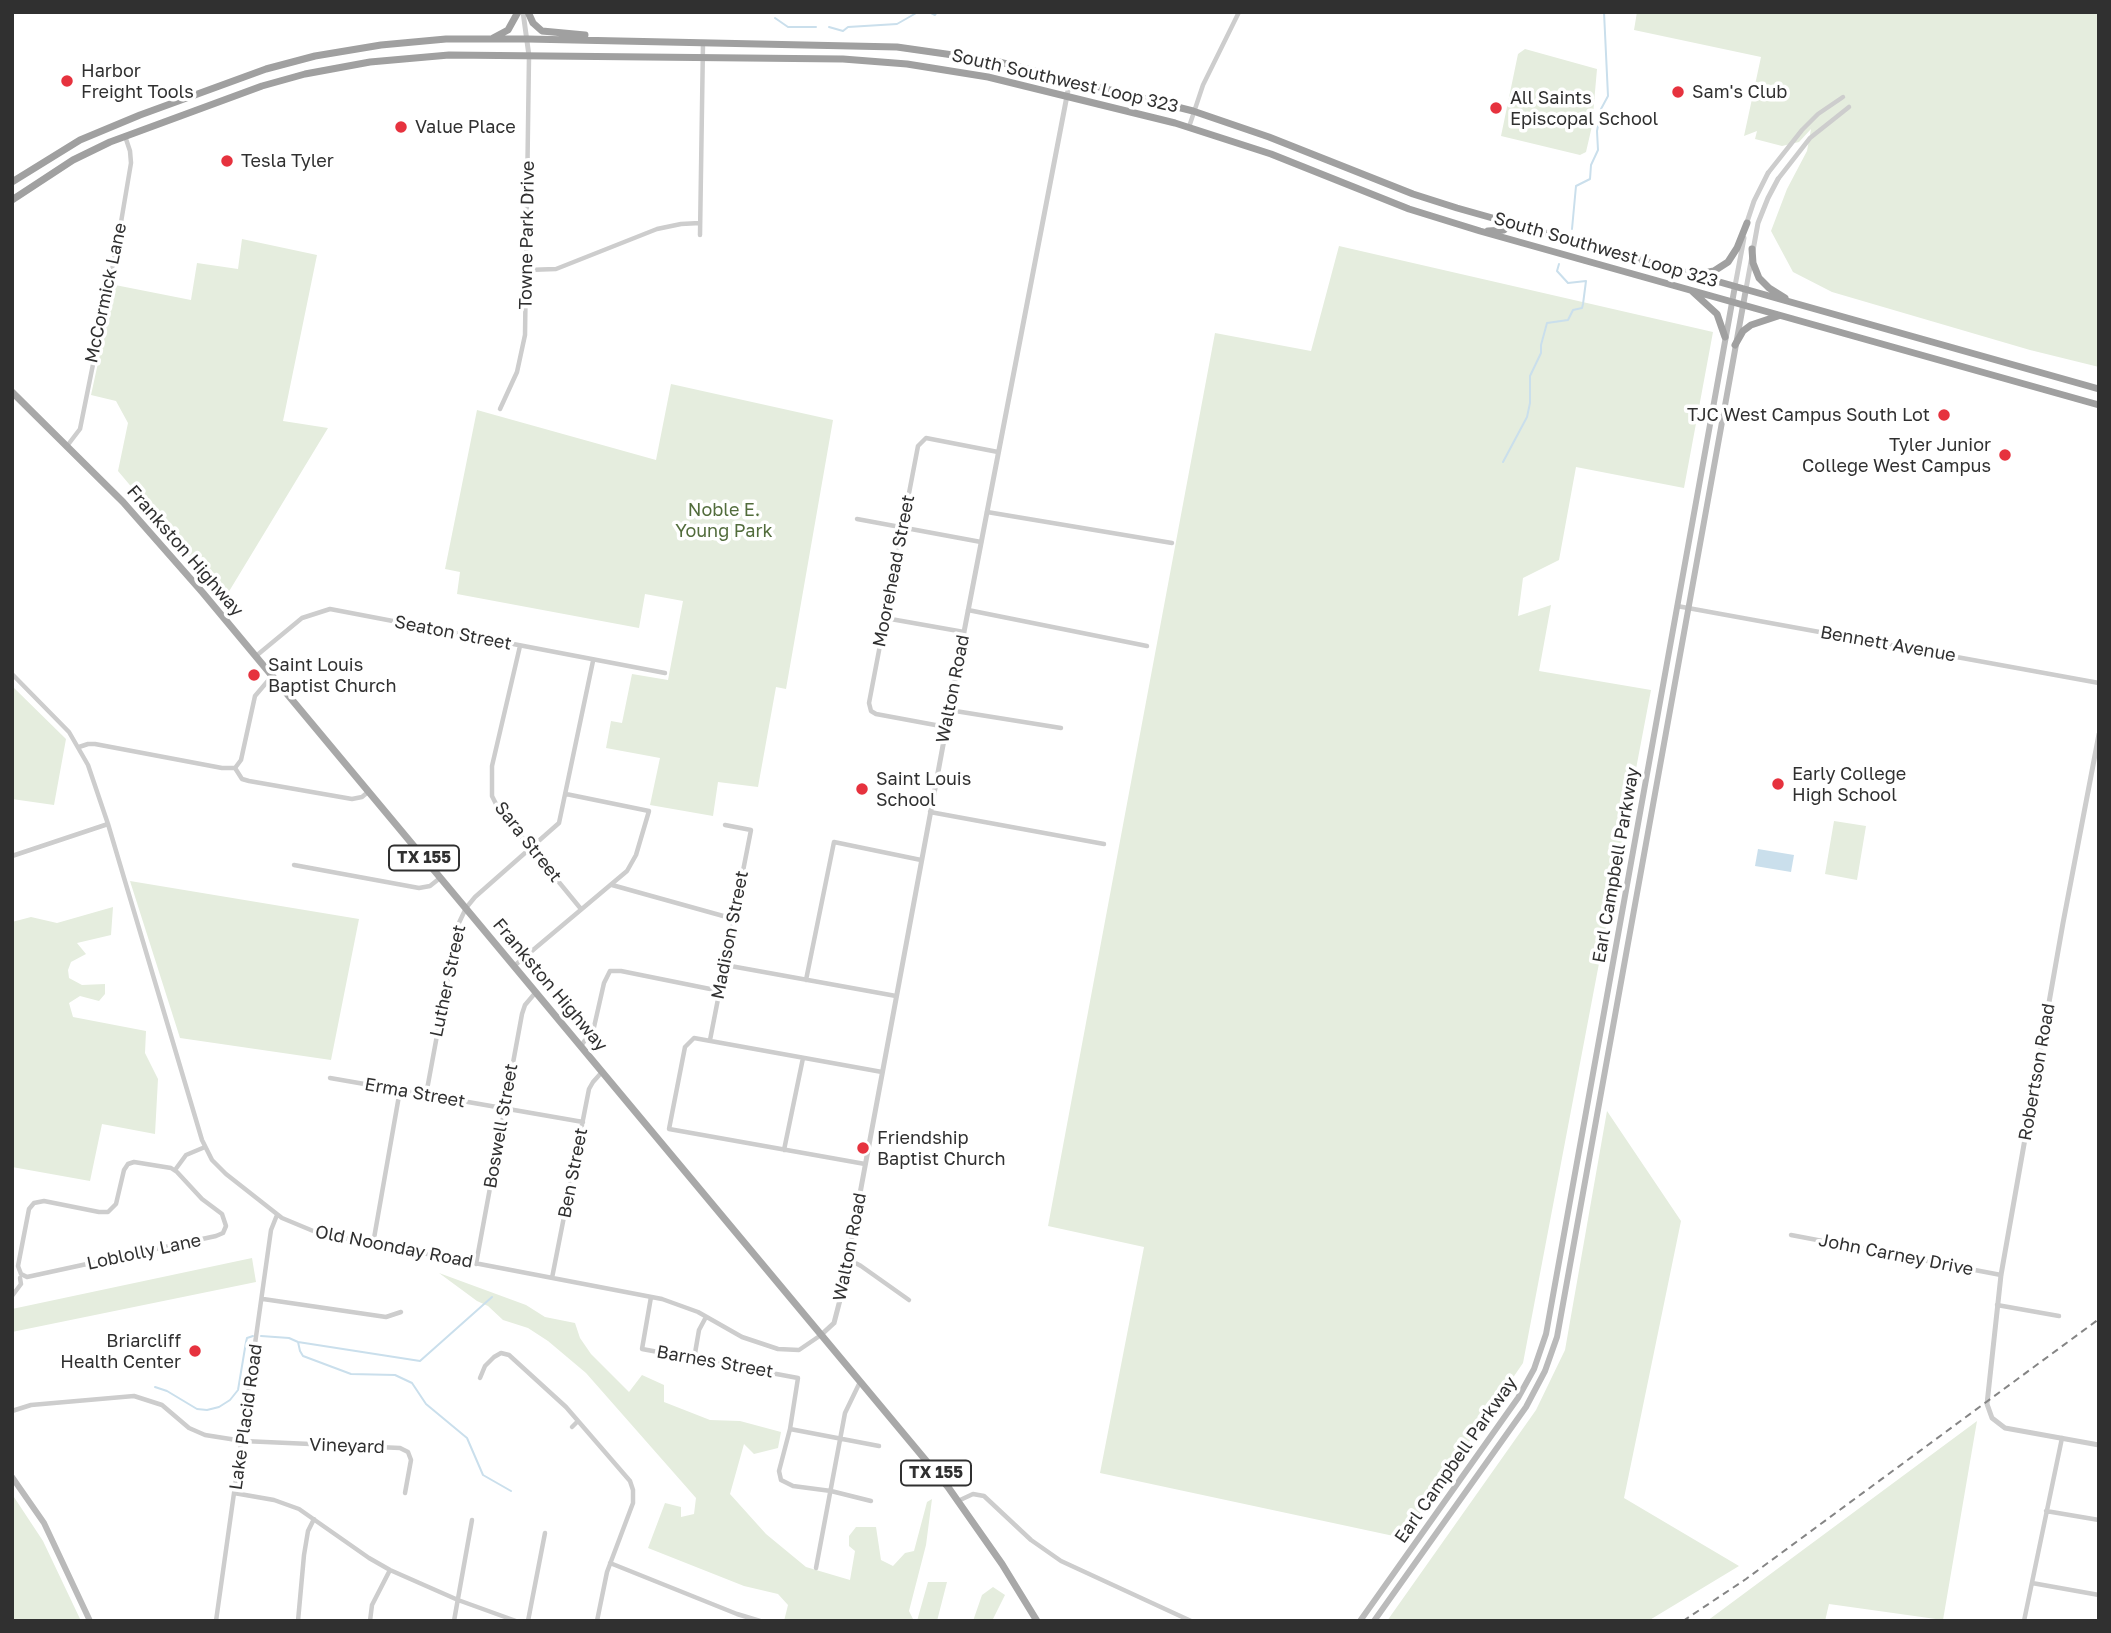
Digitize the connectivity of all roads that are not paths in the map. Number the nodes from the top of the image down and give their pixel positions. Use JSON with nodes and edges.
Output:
{"nodes":[{"id":1,"x":523,"y":12,"type":"edge"},
{"id":2,"x":1239,"y":12,"type":"edge"},
{"id":3,"x":491,"y":39,"type":"junction"},
{"id":4,"x":528,"y":39,"type":"junction"},
{"id":5,"x":610,"y":40,"type":"junction"},
{"id":6,"x":703,"y":42,"type":"junction"},
{"id":7,"x":529,"y":56,"type":"junction"},
{"id":8,"x":703,"y":58,"type":"junction"},
{"id":9,"x":263,"y":71,"type":"junction"},
{"id":10,"x":1070,"y":80,"type":"junction"},
{"id":11,"x":262,"y":86,"type":"junction"},
{"id":12,"x":1067,"y":95,"type":"junction"},
{"id":13,"x":1843,"y":97,"type":"dead end"},
{"id":14,"x":1849,"y":107,"type":"dead end"},
{"id":15,"x":1193,"y":111,"type":"junction"},
{"id":16,"x":1189,"y":127,"type":"junction"},
{"id":17,"x":125,"y":136,"type":"junction"},
{"id":18,"x":1768,"y":173,"type":"joint"},
{"id":19,"x":1778,"y":179,"type":"joint"},
{"id":20,"x":12,"y":182,"type":"edge"},
{"id":21,"x":21,"y":194,"type":"junction"},
{"id":22,"x":12,"y":200,"type":"edge"},
{"id":23,"x":700,"y":223,"type":"junction"},
{"id":24,"x":1510,"y":223,"type":"junction"},
{"id":25,"x":1747,"y":223,"type":"junction"},
{"id":26,"x":1480,"y":231,"type":"junction"},
{"id":27,"x":700,"y":235,"type":"dead end"},
{"id":28,"x":1752,"y":249,"type":"junction"},
{"id":29,"x":527,"y":270,"type":"junction"},
{"id":30,"x":1689,"y":274,"type":"junction"},
{"id":31,"x":1735,"y":286,"type":"junction"},
{"id":32,"x":1745,"y":289,"type":"junction"},
{"id":33,"x":1689,"y":290,"type":"junction"},
{"id":34,"x":1732,"y":302,"type":"junction"},
{"id":35,"x":1794,"y":303,"type":"junction"},
{"id":36,"x":1743,"y":304,"type":"junction"},
{"id":37,"x":1778,"y":316,"type":"junction"},
{"id":38,"x":1725,"y":337,"type":"junction"},
{"id":39,"x":1735,"y":345,"type":"junction"},
{"id":40,"x":2099,"y":389,"type":"edge"},
{"id":41,"x":12,"y":393,"type":"edge"},
{"id":42,"x":2099,"y":405,"type":"edge"},
{"id":43,"x":500,"y":410,"type":"dead end"},
{"id":44,"x":67,"y":446,"type":"junction"},
{"id":45,"x":998,"y":452,"type":"junction"},
{"id":46,"x":987,"y":513,"type":"junction"},
{"id":47,"x":857,"y":519,"type":"dead end"},
{"id":48,"x":902,"y":527,"type":"junction"},
{"id":49,"x":981,"y":542,"type":"junction"},
{"id":50,"x":1172,"y":543,"type":"dead end"},
{"id":51,"x":1677,"y":606,"type":"junction"},
{"id":52,"x":1689,"y":608,"type":"junction"},
{"id":53,"x":968,"y":610,"type":"junction"},
{"id":54,"x":885,"y":618,"type":"junction"},
{"id":55,"x":964,"y":632,"type":"junction"},
{"id":56,"x":520,"y":646,"type":"junction"},
{"id":57,"x":1147,"y":646,"type":"dead end"},
{"id":58,"x":256,"y":657,"type":"junction"},
{"id":59,"x":593,"y":661,"type":"junction"},
{"id":60,"x":664,"y":673,"type":"dead end"},
{"id":61,"x":12,"y":674,"type":"edge"},
{"id":62,"x":272,"y":676,"type":"junction"},
{"id":63,"x":2099,"y":683,"type":"edge"},
{"id":64,"x":949,"y":710,"type":"junction"},
{"id":65,"x":946,"y":727,"type":"junction"},
{"id":66,"x":1061,"y":728,"type":"dead end"},
{"id":67,"x":2099,"y":734,"type":"edge"},
{"id":68,"x":79,"y":747,"type":"junction"},
{"id":69,"x":235,"y":768,"type":"junction"},
{"id":70,"x":368,"y":792,"type":"junction"},
{"id":71,"x":566,"y":794,"type":"junction"},
{"id":72,"x":930,"y":812,"type":"junction"},
{"id":73,"x":108,"y":824,"type":"junction"},
{"id":74,"x":725,"y":825,"type":"dead end"},
{"id":75,"x":1104,"y":844,"type":"dead end"},
{"id":76,"x":532,"y":849,"type":"junction"},
{"id":77,"x":12,"y":856,"type":"edge"},
{"id":78,"x":921,"y":860,"type":"junction"},
{"id":79,"x":294,"y":866,"type":"dead end"},
{"id":80,"x":441,"y":878,"type":"junction"},
{"id":81,"x":611,"y":885,"type":"junction"},
{"id":82,"x":466,"y":908,"type":"junction"},
{"id":83,"x":581,"y":909,"type":"junction"},
{"id":84,"x":734,"y":919,"type":"junction"},
{"id":85,"x":725,"y":965,"type":"junction"},
{"id":86,"x":514,"y":966,"type":"junction"},
{"id":87,"x":1612,"y":970,"type":"junction"},
{"id":88,"x":1623,"y":972,"type":"junction"},
{"id":89,"x":806,"y":980,"type":"junction"},
{"id":90,"x":536,"y":992,"type":"junction"},
{"id":91,"x":720,"y":992,"type":"junction"},
{"id":92,"x":896,"y":996,"type":"junction"},
{"id":93,"x":710,"y":1040,"type":"junction"},
{"id":94,"x":580,"y":1046,"type":"junction"},
{"id":95,"x":803,"y":1058,"type":"junction"},
{"id":96,"x":602,"y":1072,"type":"junction"},
{"id":97,"x":882,"y":1072,"type":"junction"},
{"id":98,"x":330,"y":1078,"type":"dead end"},
{"id":99,"x":400,"y":1090,"type":"junction"},
{"id":100,"x":426,"y":1095,"type":"junction"},
{"id":101,"x":504,"y":1108,"type":"junction"},
{"id":102,"x":583,"y":1122,"type":"junction"},
{"id":103,"x":669,"y":1129,"type":"junction"},
{"id":104,"x":657,"y":1138,"type":"junction"},
{"id":105,"x":205,"y":1147,"type":"junction"},
{"id":106,"x":784,"y":1150,"type":"junction"},
{"id":107,"x":865,"y":1164,"type":"junction"},
{"id":108,"x":175,"y":1170,"type":"junction"},
{"id":109,"x":277,"y":1214,"type":"junction"},
{"id":110,"x":1791,"y":1235,"type":"dead end"},
{"id":111,"x":373,"y":1244,"type":"junction"},
{"id":112,"x":848,"y":1259,"type":"junction"},
{"id":113,"x":476,"y":1264,"type":"junction"},
{"id":114,"x":2001,"y":1275,"type":"junction"},
{"id":115,"x":19,"y":1278,"type":"junction"},
{"id":116,"x":552,"y":1278,"type":"junction"},
{"id":117,"x":12,"y":1296,"type":"edge"},
{"id":118,"x":652,"y":1297,"type":"junction"},
{"id":119,"x":263,"y":1298,"type":"junction"},
{"id":120,"x":909,"y":1300,"type":"dead end"},
{"id":121,"x":1997,"y":1305,"type":"junction"},
{"id":122,"x":401,"y":1312,"type":"dead end"},
{"id":123,"x":2059,"y":1316,"type":"dead end"},
{"id":124,"x":706,"y":1317,"type":"junction"},
{"id":125,"x":1546,"y":1334,"type":"junction"},
{"id":126,"x":821,"y":1335,"type":"junction"},
{"id":127,"x":1557,"y":1337,"type":"junction"},
{"id":128,"x":694,"y":1359,"type":"junction"},
{"id":129,"x":481,"y":1378,"type":"dead end"},
{"id":130,"x":860,"y":1382,"type":"junction"},
{"id":131,"x":12,"y":1411,"type":"edge"},
{"id":132,"x":579,"y":1421,"type":"junction"},
{"id":133,"x":572,"y":1427,"type":"dead end"},
{"id":134,"x":790,"y":1429,"type":"junction"},
{"id":135,"x":2062,"y":1438,"type":"junction"},
{"id":136,"x":840,"y":1439,"type":"junction"},
{"id":137,"x":243,"y":1441,"type":"junction"},
{"id":138,"x":2099,"y":1445,"type":"edge"},
{"id":139,"x":879,"y":1446,"type":"dead end"},
{"id":140,"x":12,"y":1477,"type":"edge"},
{"id":141,"x":831,"y":1491,"type":"junction"},
{"id":142,"x":234,"y":1493,"type":"junction"},
{"id":143,"x":405,"y":1493,"type":"dead end"},
{"id":144,"x":871,"y":1501,"type":"dead end"},
{"id":145,"x":958,"y":1501,"type":"junction"},
{"id":146,"x":2046,"y":1511,"type":"junction"},
{"id":147,"x":314,"y":1518,"type":"junction"},
{"id":148,"x":2099,"y":1520,"type":"edge"},
{"id":149,"x":471,"y":1521,"type":"dead end"},
{"id":150,"x":545,"y":1533,"type":"dead end"},
{"id":151,"x":610,"y":1563,"type":"junction"},
{"id":152,"x":816,"y":1569,"type":"dead end"},
{"id":153,"x":390,"y":1570,"type":"junction"},
{"id":154,"x":2032,"y":1583,"type":"junction"},
{"id":155,"x":2099,"y":1595,"type":"edge"},
{"id":156,"x":458,"y":1600,"type":"junction"},
{"id":157,"x":736,"y":1618,"type":"edge"},
{"id":158,"x":90,"y":1621,"type":"edge"},
{"id":159,"x":216,"y":1621,"type":"edge"},
{"id":160,"x":298,"y":1621,"type":"edge"},
{"id":161,"x":370,"y":1621,"type":"edge"},
{"id":162,"x":454,"y":1621,"type":"edge"},
{"id":163,"x":516,"y":1621,"type":"edge"},
{"id":164,"x":528,"y":1621,"type":"edge"},
{"id":165,"x":597,"y":1621,"type":"edge"},
{"id":166,"x":760,"y":1621,"type":"edge"},
{"id":167,"x":1037,"y":1621,"type":"edge"},
{"id":168,"x":1191,"y":1621,"type":"edge"},
{"id":169,"x":1360,"y":1621,"type":"edge"},
{"id":170,"x":1374,"y":1621,"type":"edge"},
{"id":171,"x":2024,"y":1621,"type":"edge"}],
"edges":[{"from":1,"to":3,"type":"highway"},
{"from":1,"to":4,"type":"street"},
{"from":1,"to":5,"type":"highway"},
{"from":2,"to":15,"type":"street"},
{"from":3,"to":4,"type":"highway","name":"South Southwest Loop 323"},
{"from":3,"to":9,"type":"highway","name":"South Southwest Loop 323"},
{"from":4,"to":5,"type":"highway","name":"South Southwest Loop 323"},
{"from":4,"to":7,"type":"street"},
{"from":5,"to":6,"type":"highway","name":"South Southwest Loop 323"},
{"from":6,"to":8,"type":"street"},
{"from":6,"to":10,"type":"highway","name":"South Southwest Loop 323"},
{"from":7,"to":8,"type":"highway","name":"South Southwest Loop 323"},
{"from":7,"to":11,"type":"highway","name":"South Southwest Loop 323"},
{"from":7,"to":29,"type":"street","name":"Towne Park Drive"},
{"from":8,"to":12,"type":"highway","name":"South Southwest Loop 323"},
{"from":8,"to":23,"type":"street"},
{"from":9,"to":11,"type":"highway"},
{"from":9,"to":20,"type":"highway","name":"South Southwest Loop 323"},
{"from":10,"to":12,"type":"street","name":"Walton Road"},
{"from":10,"to":15,"type":"highway","name":"South Southwest Loop 323"},
{"from":11,"to":17,"type":"highway","name":"South Southwest Loop 323"},
{"from":12,"to":16,"type":"highway","name":"South Southwest Loop 323"},
{"from":12,"to":45,"type":"street","name":"Walton Road"},
{"from":13,"to":18,"type":"street","name":"Earl Campbell Parkway"},
{"from":14,"to":19,"type":"street","name":"Earl Campbell Parkway"},
{"from":15,"to":16,"type":"street"},
{"from":15,"to":24,"type":"highway","name":"South Southwest Loop 323"},
{"from":16,"to":26,"type":"highway","name":"South Southwest Loop 323"},
{"from":17,"to":21,"type":"highway","name":"South Southwest Loop 323"},
{"from":17,"to":44,"type":"street","name":"McCormick Lane"},
{"from":18,"to":25,"type":"street","name":"Earl Campbell Parkway"},
{"from":19,"to":28,"type":"street","name":"Earl Campbell Parkway"},
{"from":20,"to":21,"type":"highway"},
{"from":21,"to":22,"type":"highway","name":"South Southwest Loop 323"},
{"from":23,"to":27,"type":"street"},
{"from":23,"to":29,"type":"street"},
{"from":24,"to":26,"type":"highway"},
{"from":24,"to":30,"type":"highway","name":"South Southwest Loop 323"},
{"from":25,"to":30,"type":"highway"},
{"from":25,"to":31,"type":"street","name":"Earl Campbell Parkway"},
{"from":26,"to":33,"type":"highway","name":"South Southwest Loop 323"},
{"from":28,"to":32,"type":"street","name":"Earl Campbell Parkway"},
{"from":28,"to":35,"type":"highway"},
{"from":29,"to":43,"type":"street","name":"Towne Park Drive"},
{"from":30,"to":31,"type":"highway","name":"South Southwest Loop 323"},
{"from":31,"to":32,"type":"highway","name":"South Southwest Loop 323"},
{"from":31,"to":34,"type":"main road","name":"Earl Campbell Parkway"},
{"from":32,"to":35,"type":"highway","name":"South Southwest Loop 323"},
{"from":32,"to":36,"type":"main road","name":"Earl Campbell Parkway"},
{"from":33,"to":34,"type":"highway","name":"South Southwest Loop 323"},
{"from":33,"to":38,"type":"highway"},
{"from":34,"to":36,"type":"highway","name":"South Southwest Loop 323"},
{"from":34,"to":38,"type":"main road","name":"Earl Campbell Parkway"},
{"from":35,"to":40,"type":"highway","name":"South Southwest Loop 323"},
{"from":36,"to":37,"type":"highway","name":"South Southwest Loop 323"},
{"from":36,"to":39,"type":"main road","name":"Earl Campbell Parkway"},
{"from":37,"to":39,"type":"highway"},
{"from":37,"to":42,"type":"highway","name":"South Southwest Loop 323"},
{"from":38,"to":51,"type":"main road","name":"Earl Campbell Parkway"},
{"from":39,"to":52,"type":"main road","name":"Earl Campbell Parkway"},
{"from":41,"to":44,"type":"main road","name":"Frankston Highway","number":"TX 155"},
{"from":44,"to":58,"type":"main road","name":"Frankston Highway","number":"TX 155"},
{"from":45,"to":46,"type":"street","name":"Walton Road"},
{"from":45,"to":48,"type":"street","name":"Moorehead Street"},
{"from":46,"to":49,"type":"street","name":"Walton Road"},
{"from":46,"to":50,"type":"street"},
{"from":47,"to":48,"type":"street"},
{"from":48,"to":49,"type":"street"},
{"from":48,"to":54,"type":"street","name":"Moorehead Street"},
{"from":49,"to":53,"type":"street","name":"Walton Road"},
{"from":51,"to":52,"type":"street","name":"Bennett Avenue"},
{"from":51,"to":87,"type":"main road","name":"Earl Campbell Parkway"},
{"from":52,"to":63,"type":"street","name":"Bennett Avenue"},
{"from":52,"to":88,"type":"main road","name":"Earl Campbell Parkway"},
{"from":53,"to":55,"type":"street","name":"Walton Road"},
{"from":53,"to":57,"type":"street"},
{"from":54,"to":55,"type":"street"},
{"from":54,"to":65,"type":"street","name":"Moorehead Street"},
{"from":55,"to":64,"type":"street","name":"Walton Road"},
{"from":56,"to":58,"type":"street","name":"Seaton Street"},
{"from":56,"to":59,"type":"street","name":"Seaton Street"},
{"from":56,"to":76,"type":"street","name":"Sara Street"},
{"from":58,"to":62,"type":"main road","name":"Frankston Highway","number":"TX 155"},
{"from":59,"to":60,"type":"street","name":"Seaton Street"},
{"from":59,"to":71,"type":"street","name":"Luther Street"},
{"from":61,"to":68,"type":"street","name":"Old Noonday Road"},
{"from":62,"to":69,"type":"street"},
{"from":62,"to":70,"type":"main road","name":"Frankston Highway","number":"TX 155"},
{"from":64,"to":65,"type":"street","name":"Walton Road"},
{"from":64,"to":66,"type":"street"},
{"from":65,"to":72,"type":"street","name":"Walton Road"},
{"from":67,"to":114,"type":"street","name":"Robertson Road"},
{"from":68,"to":69,"type":"street"},
{"from":68,"to":73,"type":"street","name":"Old Noonday Road"},
{"from":69,"to":70,"type":"street"},
{"from":70,"to":80,"type":"main road","name":"Frankston Highway","number":"TX 155"},
{"from":71,"to":76,"type":"street","name":"Luther Street"},
{"from":71,"to":81,"type":"street"},
{"from":72,"to":75,"type":"street"},
{"from":72,"to":78,"type":"street","name":"Walton Road"},
{"from":73,"to":77,"type":"street"},
{"from":73,"to":105,"type":"street","name":"Old Noonday Road"},
{"from":74,"to":84,"type":"street","name":"Madison Street"},
{"from":76,"to":82,"type":"street","name":"Luther Street"},
{"from":76,"to":83,"type":"street","name":"Sara Street"},
{"from":78,"to":89,"type":"street"},
{"from":78,"to":92,"type":"street","name":"Walton Road"},
{"from":79,"to":80,"type":"street"},
{"from":80,"to":82,"type":"main road","name":"Frankston Highway","number":"TX 155"},
{"from":81,"to":83,"type":"street"},
{"from":81,"to":84,"type":"street"},
{"from":82,"to":86,"type":"main road","name":"Frankston Highway","number":"TX 155"},
{"from":82,"to":100,"type":"street","name":"Luther Street"},
{"from":83,"to":86,"type":"street"},
{"from":84,"to":85,"type":"street","name":"Madison Street"},
{"from":85,"to":89,"type":"street"},
{"from":85,"to":91,"type":"street","name":"Madison Street"},
{"from":86,"to":90,"type":"main road","name":"Frankston Highway","number":"TX 155"},
{"from":87,"to":88,"type":"main road"},
{"from":87,"to":125,"type":"main road","name":"Earl Campbell Parkway"},
{"from":88,"to":127,"type":"main road","name":"Earl Campbell Parkway"},
{"from":89,"to":92,"type":"street"},
{"from":90,"to":94,"type":"main road","name":"Frankston Highway","number":"TX 155"},
{"from":90,"to":101,"type":"street","name":"Boswell Street"},
{"from":91,"to":93,"type":"street","name":"Madison Street"},
{"from":91,"to":94,"type":"street"},
{"from":92,"to":97,"type":"street","name":"Walton Road"},
{"from":93,"to":95,"type":"street"},
{"from":93,"to":103,"type":"street"},
{"from":94,"to":96,"type":"main road","name":"Frankston Highway","number":"TX 155"},
{"from":95,"to":97,"type":"street"},
{"from":95,"to":106,"type":"street"},
{"from":96,"to":102,"type":"street","name":"Ben Street"},
{"from":96,"to":104,"type":"main road","name":"Frankston Highway","number":"TX 155"},
{"from":97,"to":107,"type":"street","name":"Walton Road"},
{"from":98,"to":99,"type":"street","name":"Erma Street"},
{"from":99,"to":100,"type":"street","name":"Erma Street"},
{"from":99,"to":111,"type":"street"},
{"from":100,"to":101,"type":"street","name":"Erma Street"},
{"from":101,"to":102,"type":"street","name":"Erma Street"},
{"from":101,"to":113,"type":"street","name":"Boswell Street"},
{"from":102,"to":116,"type":"street","name":"Ben Street"},
{"from":103,"to":104,"type":"street"},
{"from":103,"to":106,"type":"street"},
{"from":104,"to":126,"type":"main road","name":"Frankston Highway","number":"TX 155"},
{"from":105,"to":108,"type":"street"},
{"from":105,"to":109,"type":"street","name":"Old Noonday Road"},
{"from":106,"to":107,"type":"street"},
{"from":107,"to":112,"type":"street","name":"Walton Road"},
{"from":108,"to":115,"type":"street"},
{"from":108,"to":115,"type":"street","name":"Loblolly Lane"},
{"from":109,"to":111,"type":"street","name":"Old Noonday Road"},
{"from":109,"to":119,"type":"street","name":"Lake Placid Road"},
{"from":110,"to":114,"type":"street","name":"John Carney Drive"},
{"from":111,"to":113,"type":"street","name":"Old Noonday Road"},
{"from":112,"to":120,"type":"street"},
{"from":112,"to":126,"type":"street","name":"Walton Road"},
{"from":113,"to":116,"type":"street","name":"Old Noonday Road"},
{"from":114,"to":121,"type":"street","name":"Robertson Road"},
{"from":115,"to":117,"type":"street"},
{"from":116,"to":118,"type":"street","name":"Old Noonday Road"},
{"from":118,"to":124,"type":"street","name":"Old Noonday Road"},
{"from":118,"to":128,"type":"street","name":"Barnes Street"},
{"from":119,"to":122,"type":"street"},
{"from":119,"to":137,"type":"street","name":"Lake Placid Road"},
{"from":121,"to":123,"type":"street"},
{"from":121,"to":135,"type":"street","name":"Robertson Road"},
{"from":124,"to":126,"type":"street","name":"Old Noonday Road"},
{"from":124,"to":128,"type":"street"},
{"from":125,"to":127,"type":"main road"},
{"from":125,"to":169,"type":"main road","name":"Earl Campbell Parkway"},
{"from":126,"to":130,"type":"main road","name":"Frankston Highway","number":"TX 155"},
{"from":127,"to":170,"type":"main road","name":"Earl Campbell Parkway"},
{"from":128,"to":134,"type":"street","name":"Barnes Street"},
{"from":129,"to":132,"type":"street"},
{"from":130,"to":136,"type":"street"},
{"from":130,"to":145,"type":"main road","name":"Frankston Highway","number":"TX 155"},
{"from":131,"to":137,"type":"street"},
{"from":132,"to":133,"type":"street"},
{"from":132,"to":151,"type":"street"},
{"from":134,"to":136,"type":"street"},
{"from":134,"to":141,"type":"street"},
{"from":135,"to":138,"type":"street"},
{"from":135,"to":146,"type":"street"},
{"from":136,"to":139,"type":"street"},
{"from":136,"to":141,"type":"street"},
{"from":137,"to":142,"type":"street","name":"Lake Placid Road"},
{"from":137,"to":143,"type":"street","name":"Vineyard"},
{"from":140,"to":158,"type":"main road"},
{"from":141,"to":144,"type":"street"},
{"from":141,"to":152,"type":"street"},
{"from":142,"to":147,"type":"street"},
{"from":142,"to":159,"type":"street","name":"Lake Placid Road"},
{"from":145,"to":167,"type":"main road","name":"Frankston Highway","number":"TX 155"},
{"from":145,"to":168,"type":"street"},
{"from":146,"to":148,"type":"street"},
{"from":146,"to":154,"type":"street"},
{"from":147,"to":153,"type":"street"},
{"from":147,"to":160,"type":"street"},
{"from":149,"to":156,"type":"street"},
{"from":150,"to":164,"type":"street"},
{"from":151,"to":157,"type":"street"},
{"from":151,"to":165,"type":"street"},
{"from":153,"to":156,"type":"street"},
{"from":153,"to":161,"type":"street"},
{"from":154,"to":155,"type":"street"},
{"from":154,"to":171,"type":"street"},
{"from":156,"to":162,"type":"street"},
{"from":156,"to":163,"type":"street"},
{"from":157,"to":166,"type":"street"}]}
